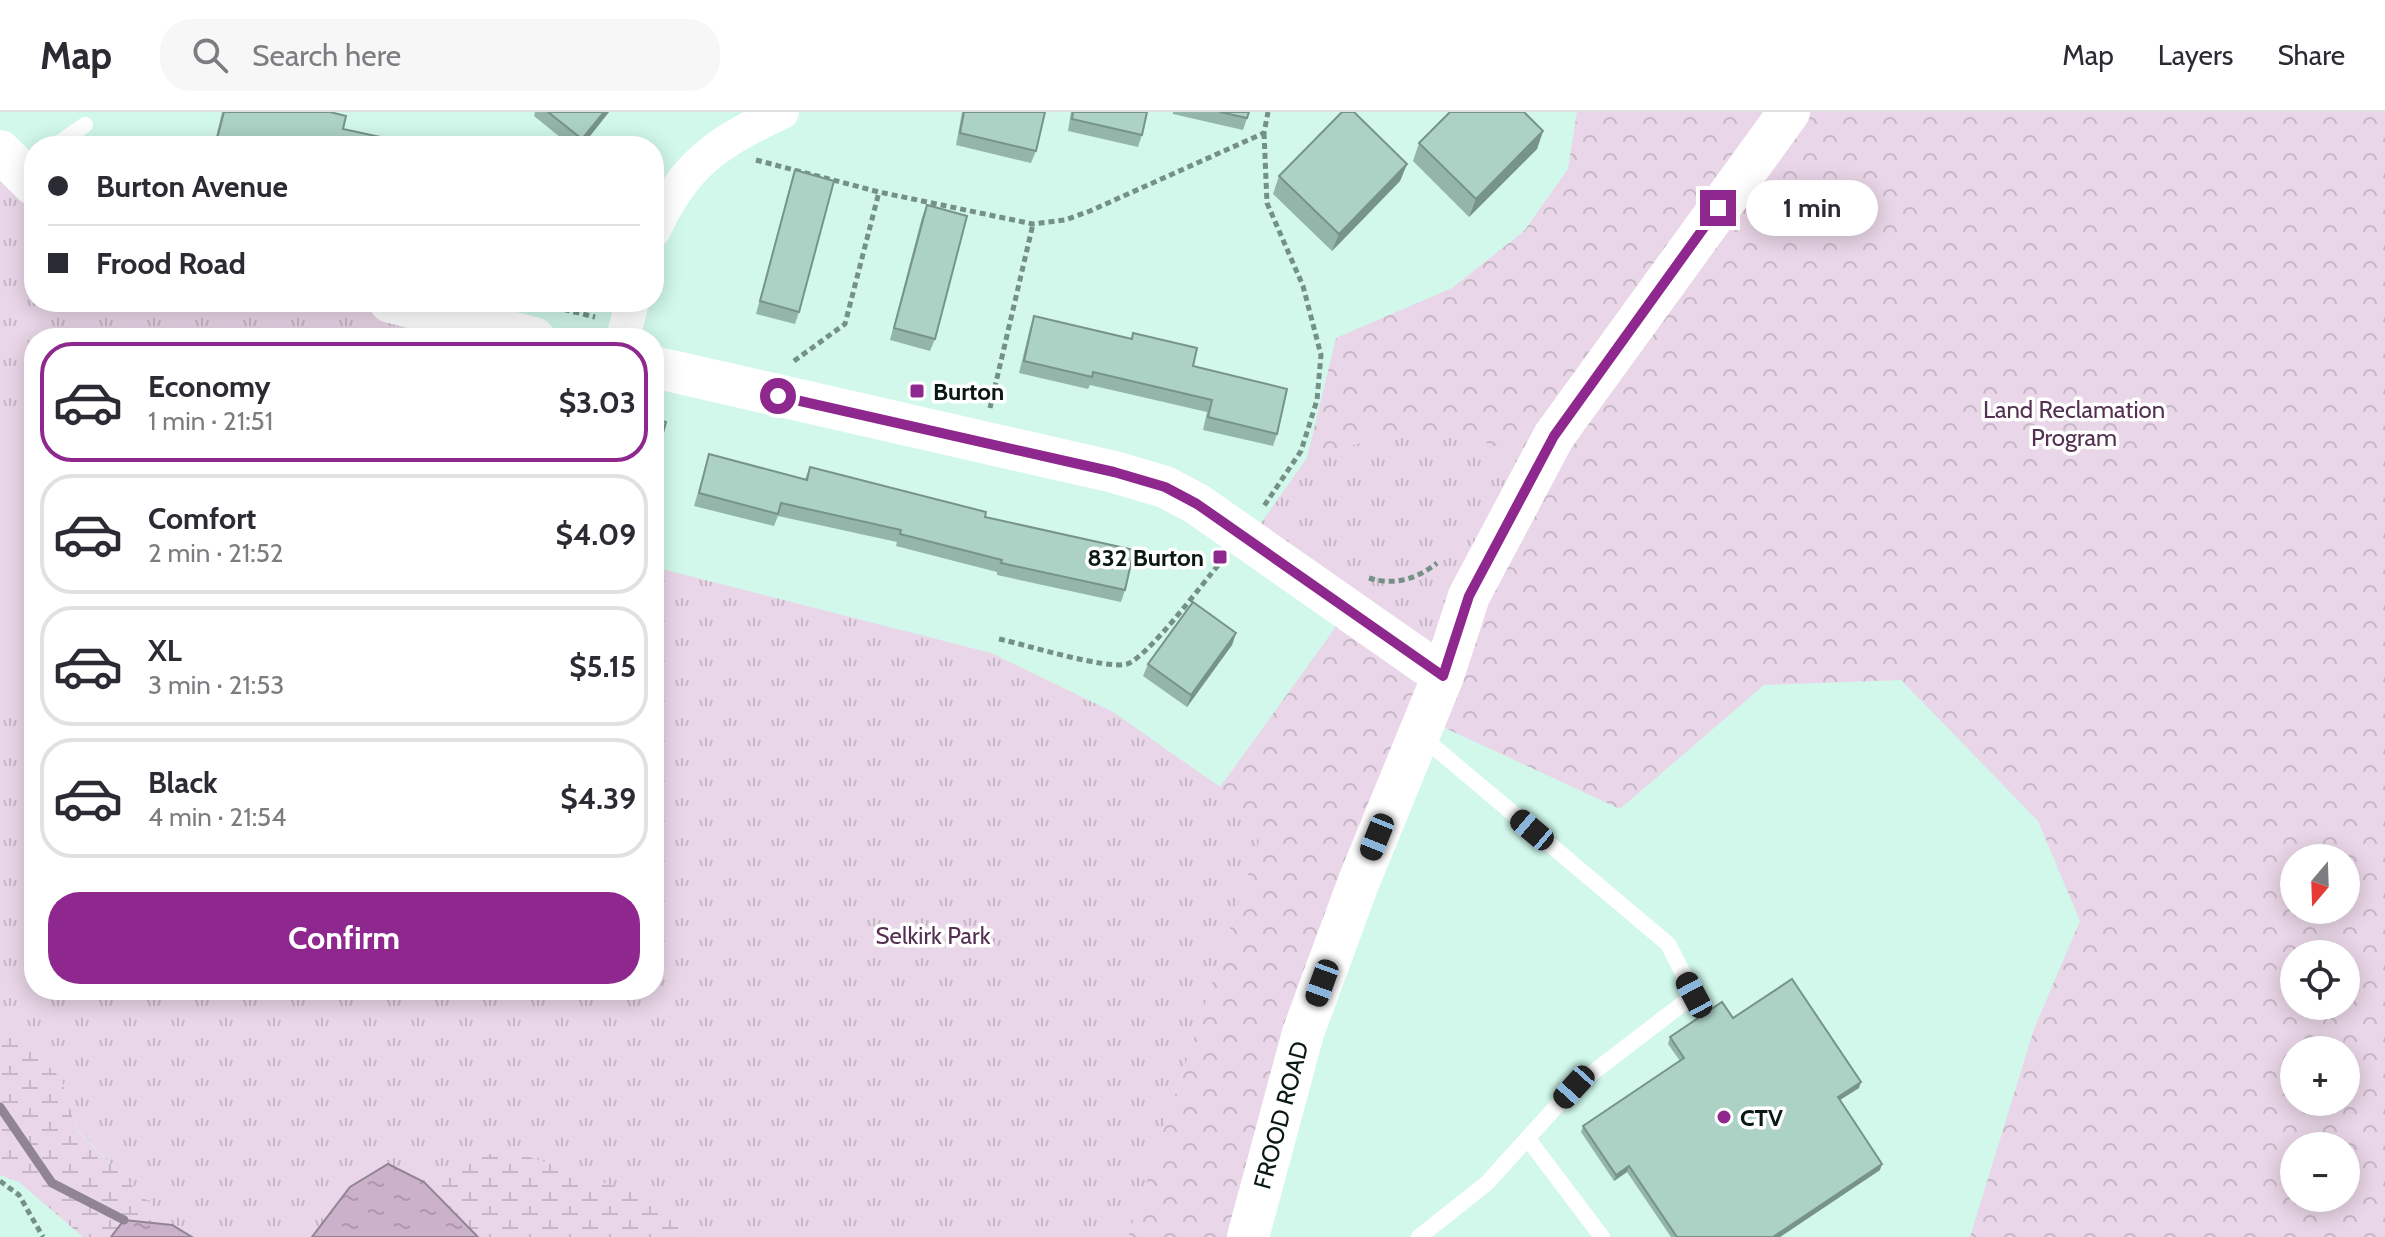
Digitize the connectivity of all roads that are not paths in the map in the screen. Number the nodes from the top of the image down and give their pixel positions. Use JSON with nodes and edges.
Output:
{"nodes":[{"id":1,"x":782,"y":112,"type":"edge"},
{"id":2,"x":1789,"y":112,"type":"edge"},
{"id":3,"x":85,"y":125,"type":"dead end"},
{"id":4,"x":69,"y":136,"type":"edge"},
{"id":5,"x":664,"y":208,"type":"edge"},
{"id":6,"x":430,"y":312,"type":"edge"},
{"id":7,"x":494,"y":328,"type":"edge"},
{"id":8,"x":664,"y":369,"type":"edge"},
{"id":9,"x":1443,"y":676,"type":"junction"},
{"id":10,"x":1419,"y":734,"type":"junction"},
{"id":11,"x":1528,"y":1139,"type":"junction"},
{"id":12,"x":1248,"y":1237,"type":"edge"},
{"id":13,"x":1419,"y":1237,"type":"edge"},
{"id":14,"x":1602,"y":1237,"type":"edge"}],
"edges":[{"from":1,"to":5,"type":"street"},
{"from":2,"to":9,"type":"street","name":"FROOD ROAD"},
{"from":3,"to":4,"type":"lane"},
{"from":6,"to":7,"type":"street"},
{"from":8,"to":9,"type":"street"},
{"from":9,"to":10,"type":"street","name":"FROOD ROAD"},
{"from":10,"to":11,"type":"lane"},
{"from":10,"to":12,"type":"street","name":"FROOD ROAD"},
{"from":11,"to":13,"type":"lane"},
{"from":11,"to":14,"type":"lane"}]}
